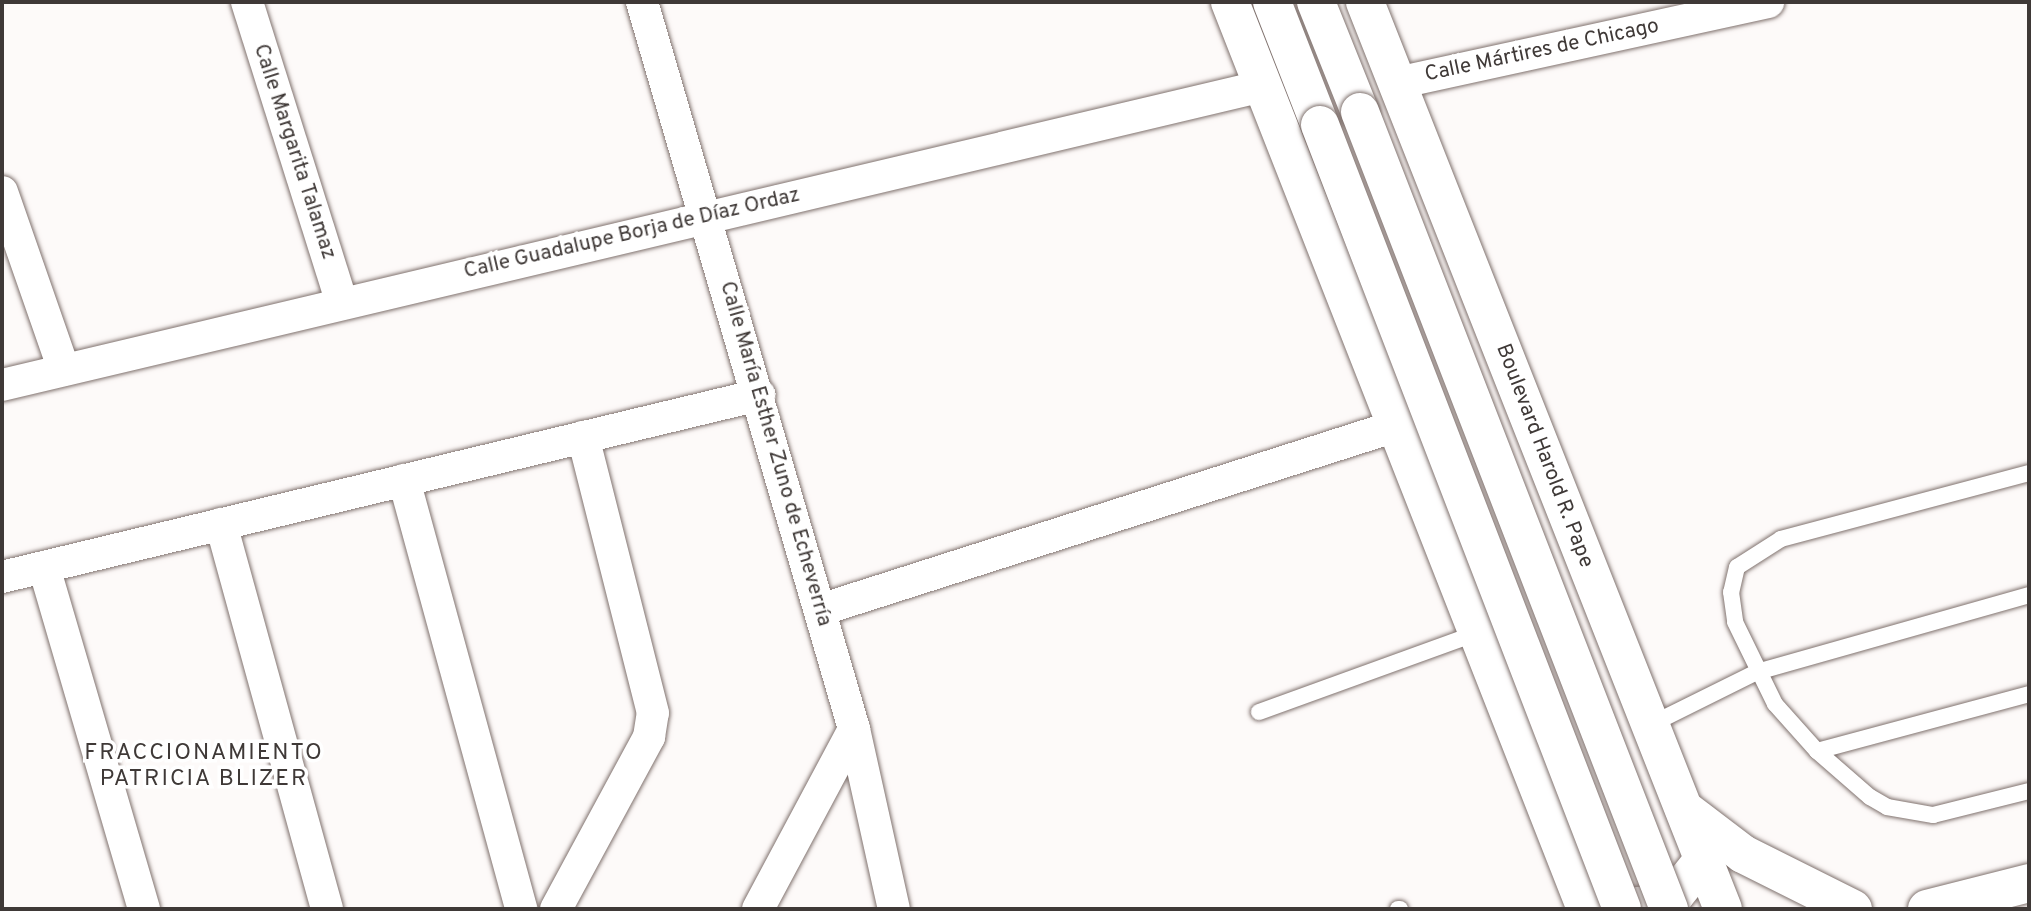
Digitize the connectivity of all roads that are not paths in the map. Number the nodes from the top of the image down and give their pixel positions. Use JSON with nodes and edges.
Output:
{"nodes":[{"id":1,"x":247,"y":2,"type":"edge"},
{"id":2,"x":642,"y":2,"type":"edge"},
{"id":3,"x":1230,"y":2,"type":"edge"},
{"id":4,"x":1272,"y":2,"type":"edge"},
{"id":5,"x":1316,"y":2,"type":"edge"},
{"id":6,"x":1366,"y":2,"type":"edge"},
{"id":7,"x":1768,"y":2,"type":"edge"},
{"id":8,"x":1397,"y":83,"type":"junction"},
{"id":9,"x":1263,"y":86,"type":"junction"},
{"id":10,"x":2,"y":192,"type":"edge"},
{"id":11,"x":707,"y":215,"type":"junction"},
{"id":12,"x":342,"y":303,"type":"junction"},
{"id":13,"x":64,"y":370,"type":"junction"},
{"id":14,"x":2,"y":385,"type":"edge"},
{"id":15,"x":759,"y":395,"type":"junction"},
{"id":16,"x":1396,"y":426,"type":"junction"},
{"id":17,"x":583,"y":437,"type":"junction"},
{"id":18,"x":2029,"y":473,"type":"edge"},
{"id":19,"x":404,"y":480,"type":"junction"},
{"id":20,"x":221,"y":524,"type":"junction"},
{"id":21,"x":44,"y":567,"type":"junction"},
{"id":22,"x":2,"y":577,"type":"edge"},
{"id":23,"x":2029,"y":595,"type":"edge"},
{"id":24,"x":820,"y":610,"type":"junction"},
{"id":25,"x":1478,"y":633,"type":"junction"},
{"id":26,"x":1757,"y":672,"type":"junction"},
{"id":27,"x":2029,"y":694,"type":"edge"},
{"id":28,"x":1259,"y":712,"type":"dead end"},
{"id":29,"x":1650,"y":725,"type":"junction"},
{"id":30,"x":854,"y":729,"type":"junction"},
{"id":31,"x":1817,"y":751,"type":"junction"},
{"id":32,"x":2029,"y":791,"type":"edge"},
{"id":33,"x":1683,"y":809,"type":"junction"},
{"id":34,"x":1703,"y":860,"type":"junction"},
{"id":35,"x":2029,"y":883,"type":"edge"},
{"id":36,"x":1582,"y":899,"type":"edge"},
{"id":37,"x":144,"y":909,"type":"edge"},
{"id":38,"x":327,"y":909,"type":"edge"},
{"id":39,"x":521,"y":909,"type":"edge"},
{"id":40,"x":556,"y":909,"type":"edge"},
{"id":41,"x":758,"y":909,"type":"edge"},
{"id":42,"x":894,"y":909,"type":"edge"},
{"id":43,"x":1622,"y":909,"type":"edge"},
{"id":44,"x":1669,"y":909,"type":"edge"},
{"id":45,"x":1723,"y":909,"type":"edge"},
{"id":46,"x":1853,"y":909,"type":"edge"},
{"id":47,"x":1927,"y":909,"type":"edge"}],
"edges":[{"from":1,"to":12,"type":"street","name":"Calle Margarita Talamaz"},
{"from":2,"to":11,"type":"street","name":"Calle María Esther Zuno de Echeverría"},
{"from":3,"to":9,"type":"main road"},
{"from":4,"to":43,"type":"main road","bridge":true},
{"from":5,"to":44,"type":"main road","bridge":true},
{"from":6,"to":8,"type":"main road","name":"Boulevard Harold R. Pape"},
{"from":7,"to":8,"type":"street","name":"Calle Mártires de Chicago"},
{"from":8,"to":29,"type":"main road","name":"Boulevard Harold R. Pape"},
{"from":9,"to":11,"type":"street","name":"Calle Guadalupe Borja de Díaz Ordaz"},
{"from":9,"to":16,"type":"main road"},
{"from":10,"to":13,"type":"street"},
{"from":11,"to":12,"type":"street","name":"Calle Guadalupe Borja de Díaz Ordaz"},
{"from":11,"to":15,"type":"street","name":"Calle María Esther Zuno de Echeverría"},
{"from":12,"to":13,"type":"street","name":"Calle Guadalupe Borja de Díaz Ordaz"},
{"from":13,"to":14,"type":"street","name":"Calle Guadalupe Borja de Díaz Ordaz"},
{"from":15,"to":17,"type":"street"},
{"from":15,"to":24,"type":"street","name":"Calle María Esther Zuno de Echeverría"},
{"from":16,"to":24,"type":"street"},
{"from":16,"to":25,"type":"main road"},
{"from":17,"to":19,"type":"street"},
{"from":17,"to":40,"type":"street"},
{"from":18,"to":26,"type":"lane"},
{"from":19,"to":20,"type":"street"},
{"from":19,"to":39,"type":"street"},
{"from":20,"to":21,"type":"street"},
{"from":20,"to":38,"type":"street"},
{"from":21,"to":22,"type":"street"},
{"from":21,"to":37,"type":"street"},
{"from":23,"to":26,"type":"lane"},
{"from":24,"to":30,"type":"street","name":"Calle María Esther Zuno de Echeverría"},
{"from":25,"to":28,"type":"lane"},
{"from":25,"to":36,"type":"main road"},
{"from":26,"to":29,"type":"lane"},
{"from":26,"to":31,"type":"lane"},
{"from":27,"to":31,"type":"lane"},
{"from":29,"to":33,"type":"main road","name":"Boulevard Harold R. Pape"},
{"from":30,"to":41,"type":"street"},
{"from":30,"to":42,"type":"street","name":"Calle María Esther Zuno de Echeverría"},
{"from":31,"to":32,"type":"lane"},
{"from":33,"to":34,"type":"main road","name":"Boulevard Harold R. Pape"},
{"from":33,"to":46,"type":"main road"},
{"from":34,"to":36,"type":"main road"},
{"from":34,"to":45,"type":"main road","name":"Boulevard Harold R. Pape"},
{"from":35,"to":47,"type":"main road"}]}
